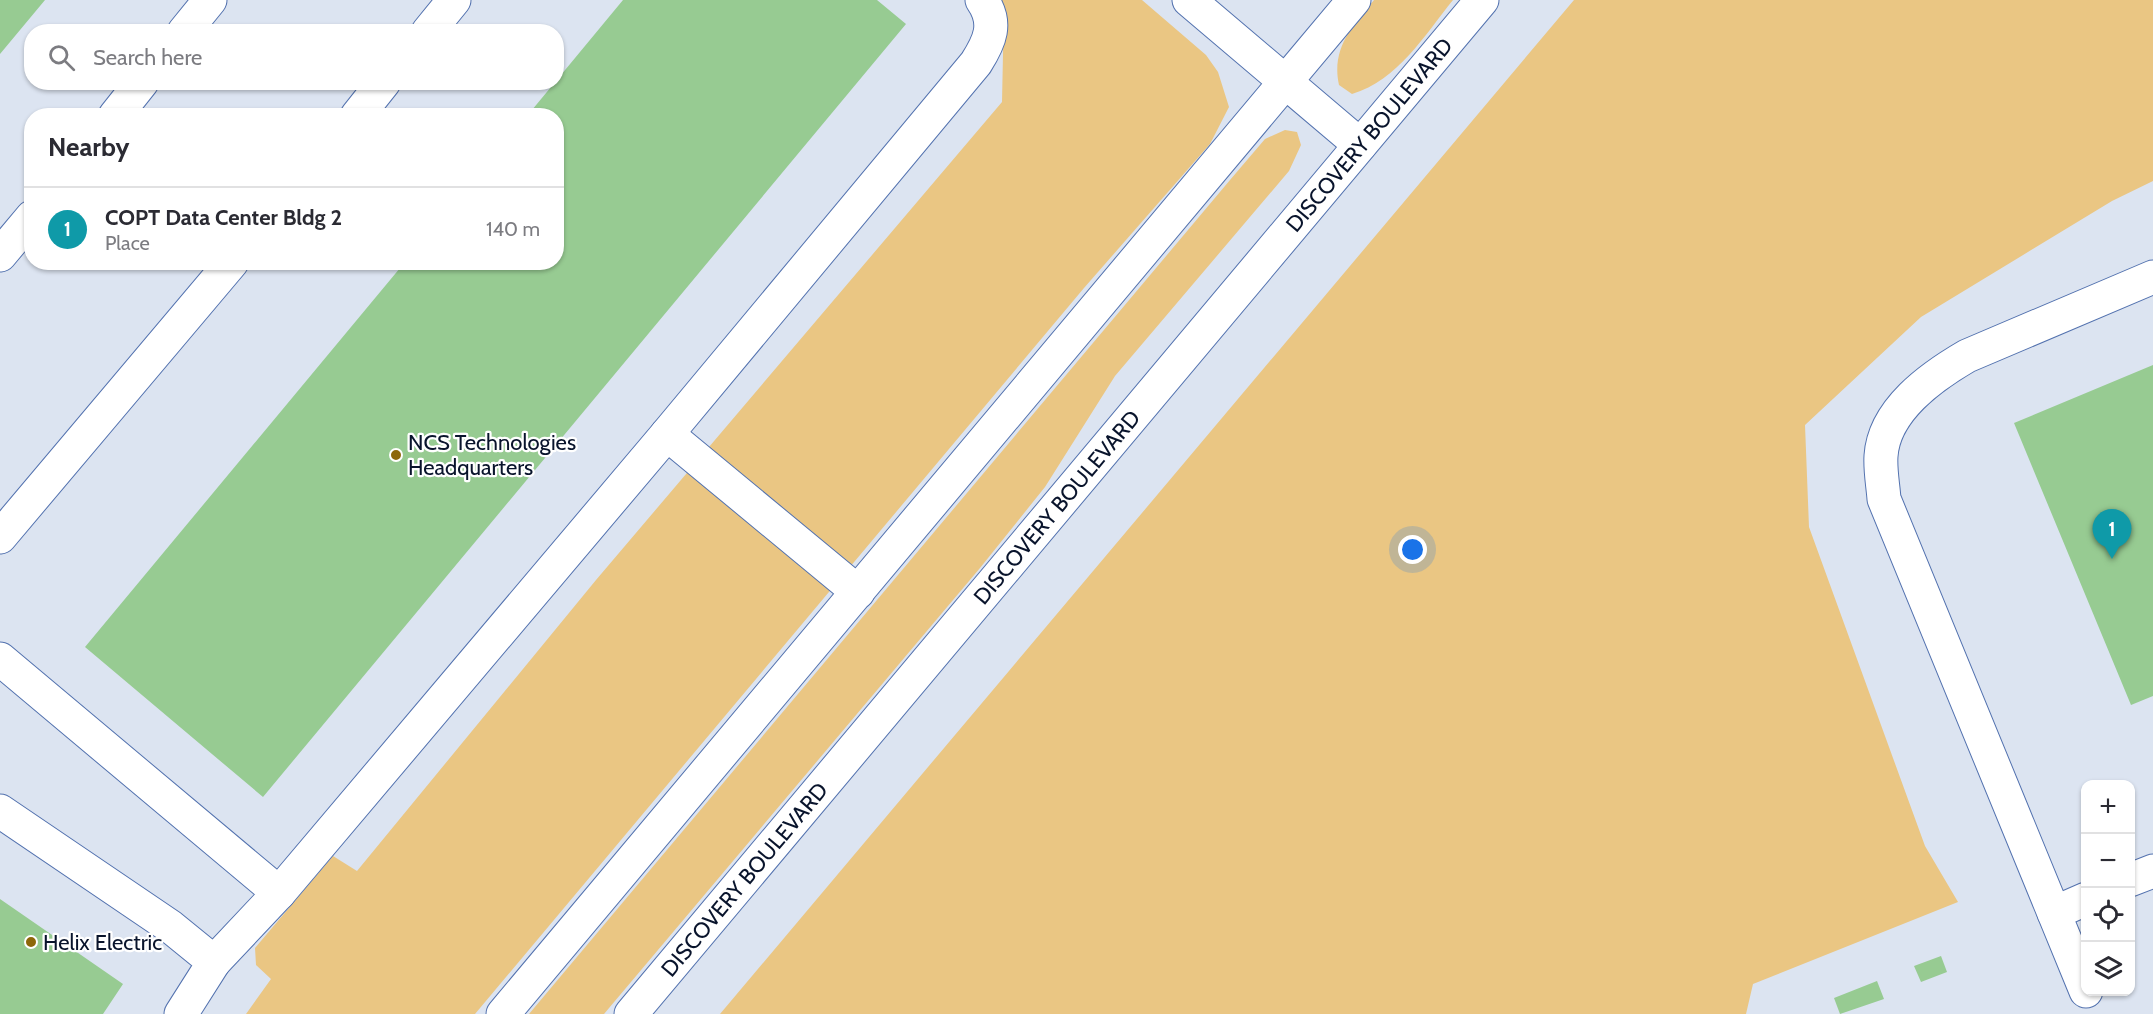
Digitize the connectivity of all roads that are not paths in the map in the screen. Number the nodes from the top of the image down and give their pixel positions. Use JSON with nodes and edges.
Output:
{"nodes":[{"id":1,"x":210,"y":0,"type":"edge"},
{"id":2,"x":454,"y":0,"type":"edge"},
{"id":3,"x":982,"y":0,"type":"edge"},
{"id":4,"x":1189,"y":0,"type":"edge"},
{"id":5,"x":1354,"y":0,"type":"edge"},
{"id":6,"x":1482,"y":0,"type":"edge"},
{"id":7,"x":190,"y":24,"type":"edge"},
{"id":8,"x":434,"y":24,"type":"edge"},
{"id":9,"x":1285,"y":82,"type":"junction"},
{"id":10,"x":136,"y":90,"type":"edge"},
{"id":11,"x":378,"y":90,"type":"edge"},
{"id":12,"x":121,"y":108,"type":"edge"},
{"id":13,"x":363,"y":108,"type":"edge"},
{"id":14,"x":1360,"y":145,"type":"junction"},
{"id":15,"x":24,"y":226,"type":"edge"},
{"id":16,"x":0,"y":255,"type":"edge"},
{"id":17,"x":225,"y":270,"type":"edge"},
{"id":18,"x":2153,"y":277,"type":"edge"},
{"id":19,"x":667,"y":434,"type":"junction"},
{"id":20,"x":0,"y":537,"type":"edge"},
{"id":21,"x":858,"y":592,"type":"junction"},
{"id":22,"x":0,"y":659,"type":"edge"},
{"id":23,"x":0,"y":811,"type":"edge"},
{"id":24,"x":2153,"y":871,"type":"edge"},
{"id":25,"x":2135,"y":878,"type":"edge"},
{"id":26,"x":279,"y":893,"type":"junction"},
{"id":27,"x":2081,"y":901,"type":"edge"},
{"id":28,"x":2054,"y":913,"type":"junction"},
{"id":29,"x":214,"y":962,"type":"junction"},
{"id":30,"x":2081,"y":979,"type":"edge"},
{"id":31,"x":2088,"y":996,"type":"edge"},
{"id":32,"x":181,"y":1014,"type":"edge"},
{"id":33,"x":503,"y":1014,"type":"edge"},
{"id":34,"x":631,"y":1014,"type":"edge"},
{"id":35,"x":2095,"y":1014,"type":"edge"}],
"edges":[{"from":1,"to":7,"type":"street"},
{"from":2,"to":8,"type":"street"},
{"from":3,"to":19,"type":"street"},
{"from":4,"to":9,"type":"street"},
{"from":5,"to":9,"type":"street"},
{"from":6,"to":14,"type":"street","name":"DISCOVERY BOULEVARD"},
{"from":9,"to":14,"type":"street"},
{"from":9,"to":21,"type":"street"},
{"from":10,"to":12,"type":"street"},
{"from":11,"to":13,"type":"street"},
{"from":14,"to":34,"type":"street","name":"DISCOVERY BOULEVARD"},
{"from":15,"to":16,"type":"street"},
{"from":17,"to":20,"type":"street"},
{"from":18,"to":28,"type":"street"},
{"from":19,"to":21,"type":"street"},
{"from":19,"to":26,"type":"street"},
{"from":21,"to":33,"type":"street"},
{"from":22,"to":26,"type":"street"},
{"from":23,"to":29,"type":"street"},
{"from":24,"to":25,"type":"street"},
{"from":26,"to":29,"type":"street"},
{"from":27,"to":28,"type":"street"},
{"from":28,"to":30,"type":"street"},
{"from":29,"to":32,"type":"street"},
{"from":31,"to":35,"type":"street"}]}
